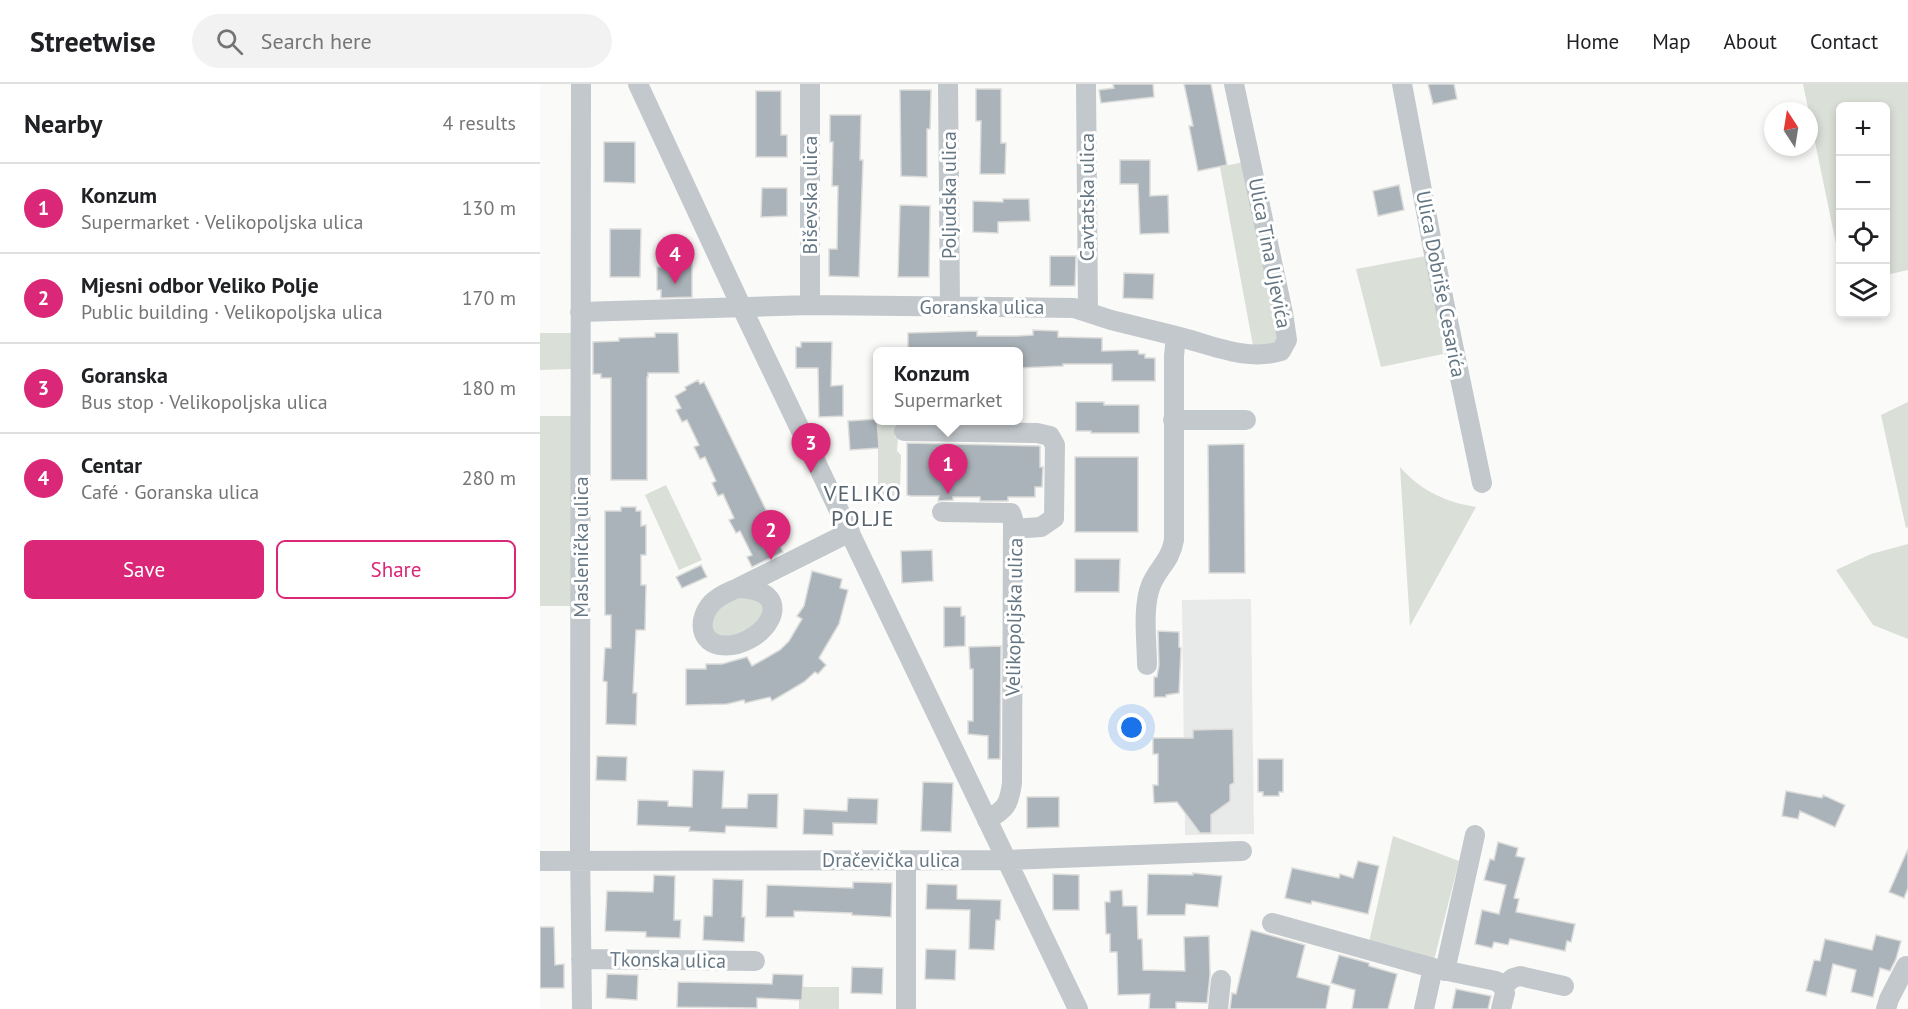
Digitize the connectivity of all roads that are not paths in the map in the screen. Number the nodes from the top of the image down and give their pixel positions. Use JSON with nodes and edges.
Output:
{"nodes":[{"id":1,"x":581,"y":84,"type":"edge"},
{"id":2,"x":810,"y":84,"type":"edge"},
{"id":3,"x":948,"y":84,"type":"edge"},
{"id":4,"x":1086,"y":84,"type":"edge"},
{"id":5,"x":1234,"y":84,"type":"edge"},
{"id":6,"x":1402,"y":84,"type":"edge"},
{"id":7,"x":641,"y":85,"type":"edge"},
{"id":8,"x":810,"y":305,"type":"junction"},
{"id":9,"x":950,"y":306,"type":"junction"},
{"id":10,"x":742,"y":308,"type":"junction"},
{"id":11,"x":1088,"y":311,"type":"junction"},
{"id":12,"x":580,"y":312,"type":"junction"},
{"id":13,"x":1176,"y":336,"type":"junction"},
{"id":14,"x":1173,"y":420,"type":"junction"},
{"id":15,"x":1246,"y":420,"type":"dead end"},
{"id":16,"x":904,"y":431,"type":"dead end"},
{"id":17,"x":1482,"y":483,"type":"dead end"},
{"id":18,"x":942,"y":512,"type":"dead end"},
{"id":19,"x":1013,"y":529,"type":"junction"},
{"id":20,"x":850,"y":532,"type":"junction"},
{"id":21,"x":781,"y":567,"type":"junction"},
{"id":22,"x":738,"y":588,"type":"junction"},
{"id":23,"x":771,"y":602,"type":"junction"},
{"id":24,"x":1147,"y":665,"type":"dead end"},
{"id":25,"x":987,"y":820,"type":"junction"},
{"id":26,"x":1475,"y":835,"type":"dead end"},
{"id":27,"x":1242,"y":851,"type":"dead end"},
{"id":28,"x":580,"y":860,"type":"junction"},
{"id":29,"x":1006,"y":860,"type":"junction"},
{"id":30,"x":540,"y":861,"type":"edge"},
{"id":31,"x":906,"y":861,"type":"junction"},
{"id":32,"x":1272,"y":923,"type":"dead end"},
{"id":33,"x":582,"y":959,"type":"junction"},
{"id":34,"x":755,"y":961,"type":"dead end"},
{"id":35,"x":1906,"y":966,"type":"dead end"},
{"id":36,"x":1439,"y":970,"type":"junction"},
{"id":37,"x":1221,"y":980,"type":"dead end"},
{"id":38,"x":1503,"y":986,"type":"junction"},
{"id":39,"x":1564,"y":986,"type":"dead end"},
{"id":40,"x":582,"y":1009,"type":"edge"},
{"id":41,"x":906,"y":1009,"type":"edge"},
{"id":42,"x":1078,"y":1009,"type":"edge"},
{"id":43,"x":1218,"y":1009,"type":"edge"},
{"id":44,"x":1424,"y":1009,"type":"edge"},
{"id":45,"x":1501,"y":1009,"type":"edge"},
{"id":46,"x":1886,"y":1009,"type":"edge"}],
"edges":[{"from":1,"to":12,"type":"street","name":"Maslenička ulica"},
{"from":2,"to":8,"type":"street","name":"Biševska ulica"},
{"from":3,"to":9,"type":"street","name":"Poljudska ulica"},
{"from":4,"to":11,"type":"street","name":"Cavtatska ulica"},
{"from":5,"to":13,"type":"street","name":"Ulica Tina Ujevića"},
{"from":6,"to":17,"type":"street","name":"Ulica Dobriše Cesarića"},
{"from":7,"to":10,"type":"street"},
{"from":8,"to":9,"type":"street","name":"Goranska ulica"},
{"from":8,"to":10,"type":"street","name":"Goranska ulica"},
{"from":9,"to":11,"type":"street","name":"Goranska ulica"},
{"from":10,"to":12,"type":"street","name":"Goranska ulica"},
{"from":10,"to":20,"type":"street"},
{"from":11,"to":13,"type":"street","name":"Goranska ulica"},
{"from":12,"to":28,"type":"street","name":"Maslenička ulica"},
{"from":13,"to":14,"type":"street"},
{"from":14,"to":15,"type":"street"},
{"from":14,"to":24,"type":"street"},
{"from":16,"to":19,"type":"street","name":"Velikopoljska ulica"},
{"from":18,"to":19,"type":"street"},
{"from":19,"to":25,"type":"street","name":"Velikopoljska ulica"},
{"from":20,"to":21,"type":"street"},
{"from":20,"to":25,"type":"street"},
{"from":21,"to":22,"type":"street"},
{"from":21,"to":23,"type":"street"},
{"from":22,"to":23,"type":"street"},
{"from":22,"to":23,"type":"street"},
{"from":25,"to":29,"type":"street"},
{"from":26,"to":36,"type":"street"},
{"from":27,"to":29,"type":"street","name":"Dračevička ulica"},
{"from":28,"to":30,"type":"street","name":"Dračevička ulica"},
{"from":28,"to":31,"type":"street","name":"Dračevička ulica"},
{"from":28,"to":33,"type":"street","name":"Maslenička ulica"},
{"from":29,"to":31,"type":"street","name":"Dračevička ulica"},
{"from":29,"to":42,"type":"street"},
{"from":31,"to":41,"type":"street"},
{"from":32,"to":36,"type":"street"},
{"from":33,"to":34,"type":"street","name":"Tkonska ulica"},
{"from":33,"to":40,"type":"street","name":"Maslenička ulica"},
{"from":35,"to":46,"type":"street"},
{"from":36,"to":38,"type":"street"},
{"from":36,"to":44,"type":"street"},
{"from":37,"to":43,"type":"street"},
{"from":38,"to":39,"type":"street"},
{"from":38,"to":45,"type":"street"}]}
